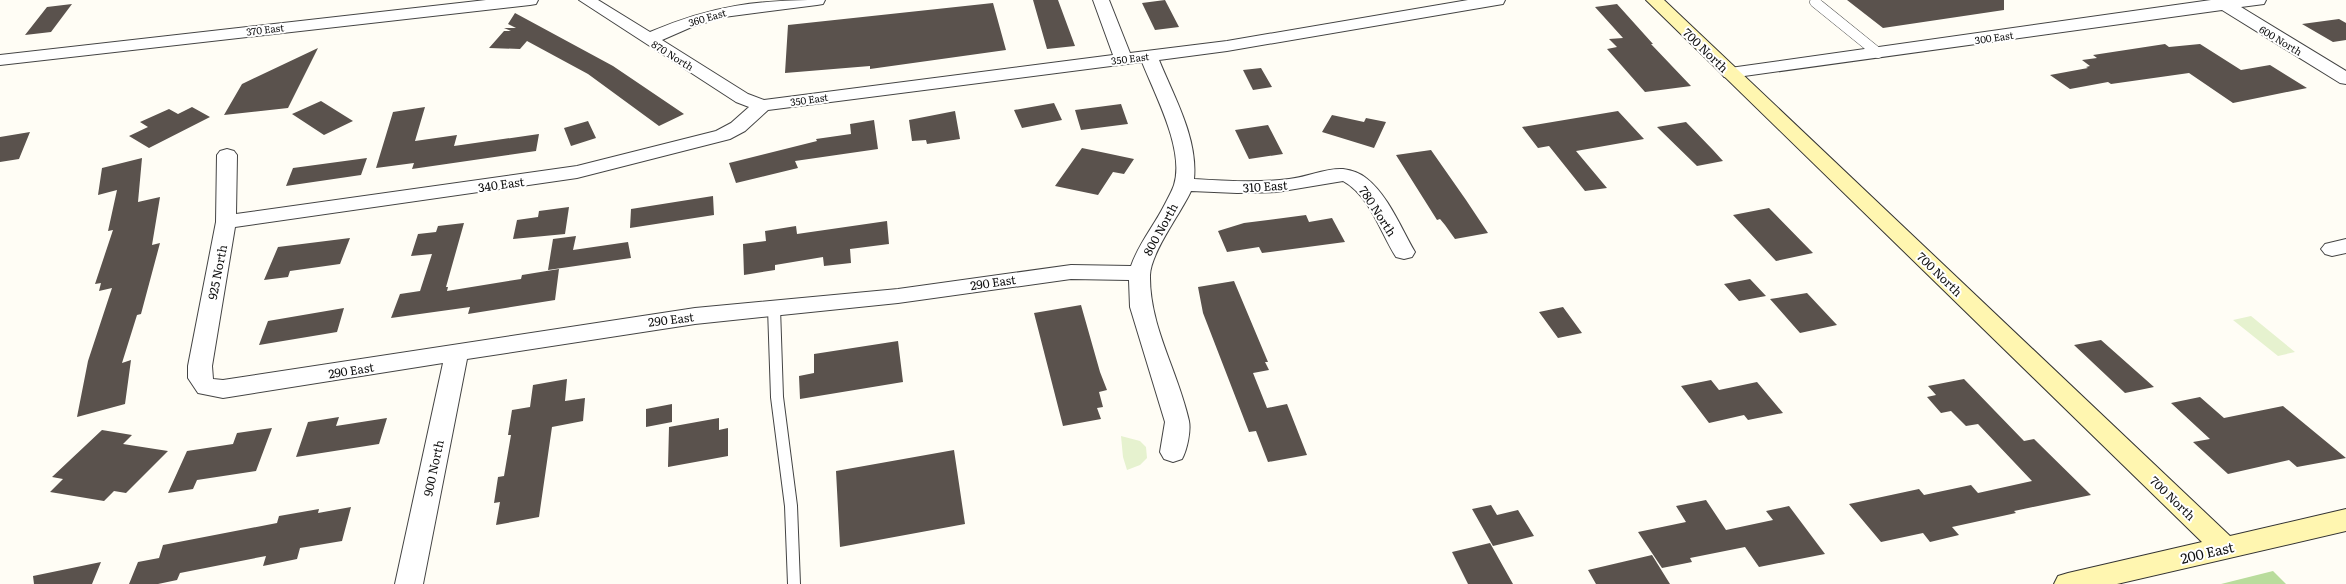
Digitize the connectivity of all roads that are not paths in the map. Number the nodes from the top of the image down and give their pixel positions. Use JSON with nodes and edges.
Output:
{"nodes":[{"id":1,"x":530,"y":0,"type":"edge"},
{"id":2,"x":586,"y":0,"type":"edge"},
{"id":3,"x":817,"y":0,"type":"edge"},
{"id":4,"x":1101,"y":0,"type":"edge"},
{"id":5,"x":1497,"y":0,"type":"edge"},
{"id":6,"x":1654,"y":0,"type":"edge"},
{"id":7,"x":1816,"y":0,"type":"edge"},
{"id":8,"x":2258,"y":0,"type":"edge"},
{"id":9,"x":2220,"y":2,"type":"edge"},
{"id":10,"x":421,"y":6,"type":"edge"},
{"id":11,"x":649,"y":39,"type":"junction"},
{"id":12,"x":1878,"y":53,"type":"junction"},
{"id":13,"x":1149,"y":56,"type":"junction"},
{"id":14,"x":1123,"y":59,"type":"junction"},
{"id":15,"x":0,"y":60,"type":"edge"},
{"id":16,"x":1730,"y":73,"type":"junction"},
{"id":17,"x":2346,"y":79,"type":"edge"},
{"id":18,"x":762,"y":106,"type":"junction"},
{"id":19,"x":227,"y":154,"type":"dead end"},
{"id":20,"x":1346,"y":175,"type":"joint"},
{"id":21,"x":1184,"y":184,"type":"junction"},
{"id":22,"x":226,"y":222,"type":"junction"},
{"id":23,"x":1404,"y":252,"type":"dead end"},
{"id":24,"x":1139,"y":272,"type":"junction"},
{"id":25,"x":774,"y":308,"type":"junction"},
{"id":26,"x":457,"y":353,"type":"junction"},
{"id":27,"x":206,"y":387,"type":"joint"},
{"id":28,"x":1173,"y":452,"type":"dead end"},
{"id":29,"x":2346,"y":520,"type":"edge"},
{"id":30,"x":2225,"y":548,"type":"junction"},
{"id":31,"x":409,"y":584,"type":"edge"},
{"id":32,"x":794,"y":584,"type":"edge"},
{"id":33,"x":2068,"y":584,"type":"edge"}],
"edges":[{"from":1,"to":10,"type":"street","name":"370 East"},
{"from":2,"to":11,"type":"street","name":"870 North"},
{"from":3,"to":11,"type":"street","name":"360 East"},
{"from":4,"to":14,"type":"street"},
{"from":5,"to":13,"type":"street","name":"350 East"},
{"from":6,"to":16,"type":"street","name":"700 North"},
{"from":7,"to":12,"type":"lane"},
{"from":8,"to":9,"type":"street","name":"300 East"},
{"from":9,"to":12,"type":"street","name":"300 East"},
{"from":9,"to":17,"type":"street","name":"600 North"},
{"from":10,"to":15,"type":"street","name":"370 East"},
{"from":11,"to":18,"type":"street","name":"870 North"},
{"from":12,"to":16,"type":"street","name":"300 East"},
{"from":13,"to":14,"type":"street","name":"350 East"},
{"from":13,"to":21,"type":"street","name":"800 North"},
{"from":14,"to":18,"type":"street","name":"350 East"},
{"from":16,"to":30,"type":"street","name":"700 North"},
{"from":18,"to":22,"type":"street","name":"340 East"},
{"from":19,"to":22,"type":"street","name":"925 North"},
{"from":20,"to":21,"type":"street","name":"310 East"},
{"from":20,"to":23,"type":"street","name":"780 North"},
{"from":21,"to":24,"type":"street","name":"800 North"},
{"from":22,"to":27,"type":"street","name":"925 North"},
{"from":24,"to":25,"type":"street","name":"290 East"},
{"from":24,"to":28,"type":"street","name":"800 North"},
{"from":25,"to":26,"type":"street","name":"290 East"},
{"from":25,"to":32,"type":"lane"},
{"from":26,"to":27,"type":"street","name":"290 East"},
{"from":26,"to":31,"type":"street","name":"900 North"},
{"from":29,"to":30,"type":"street","name":"200 East"},
{"from":30,"to":33,"type":"street","name":"200 East"}]}
